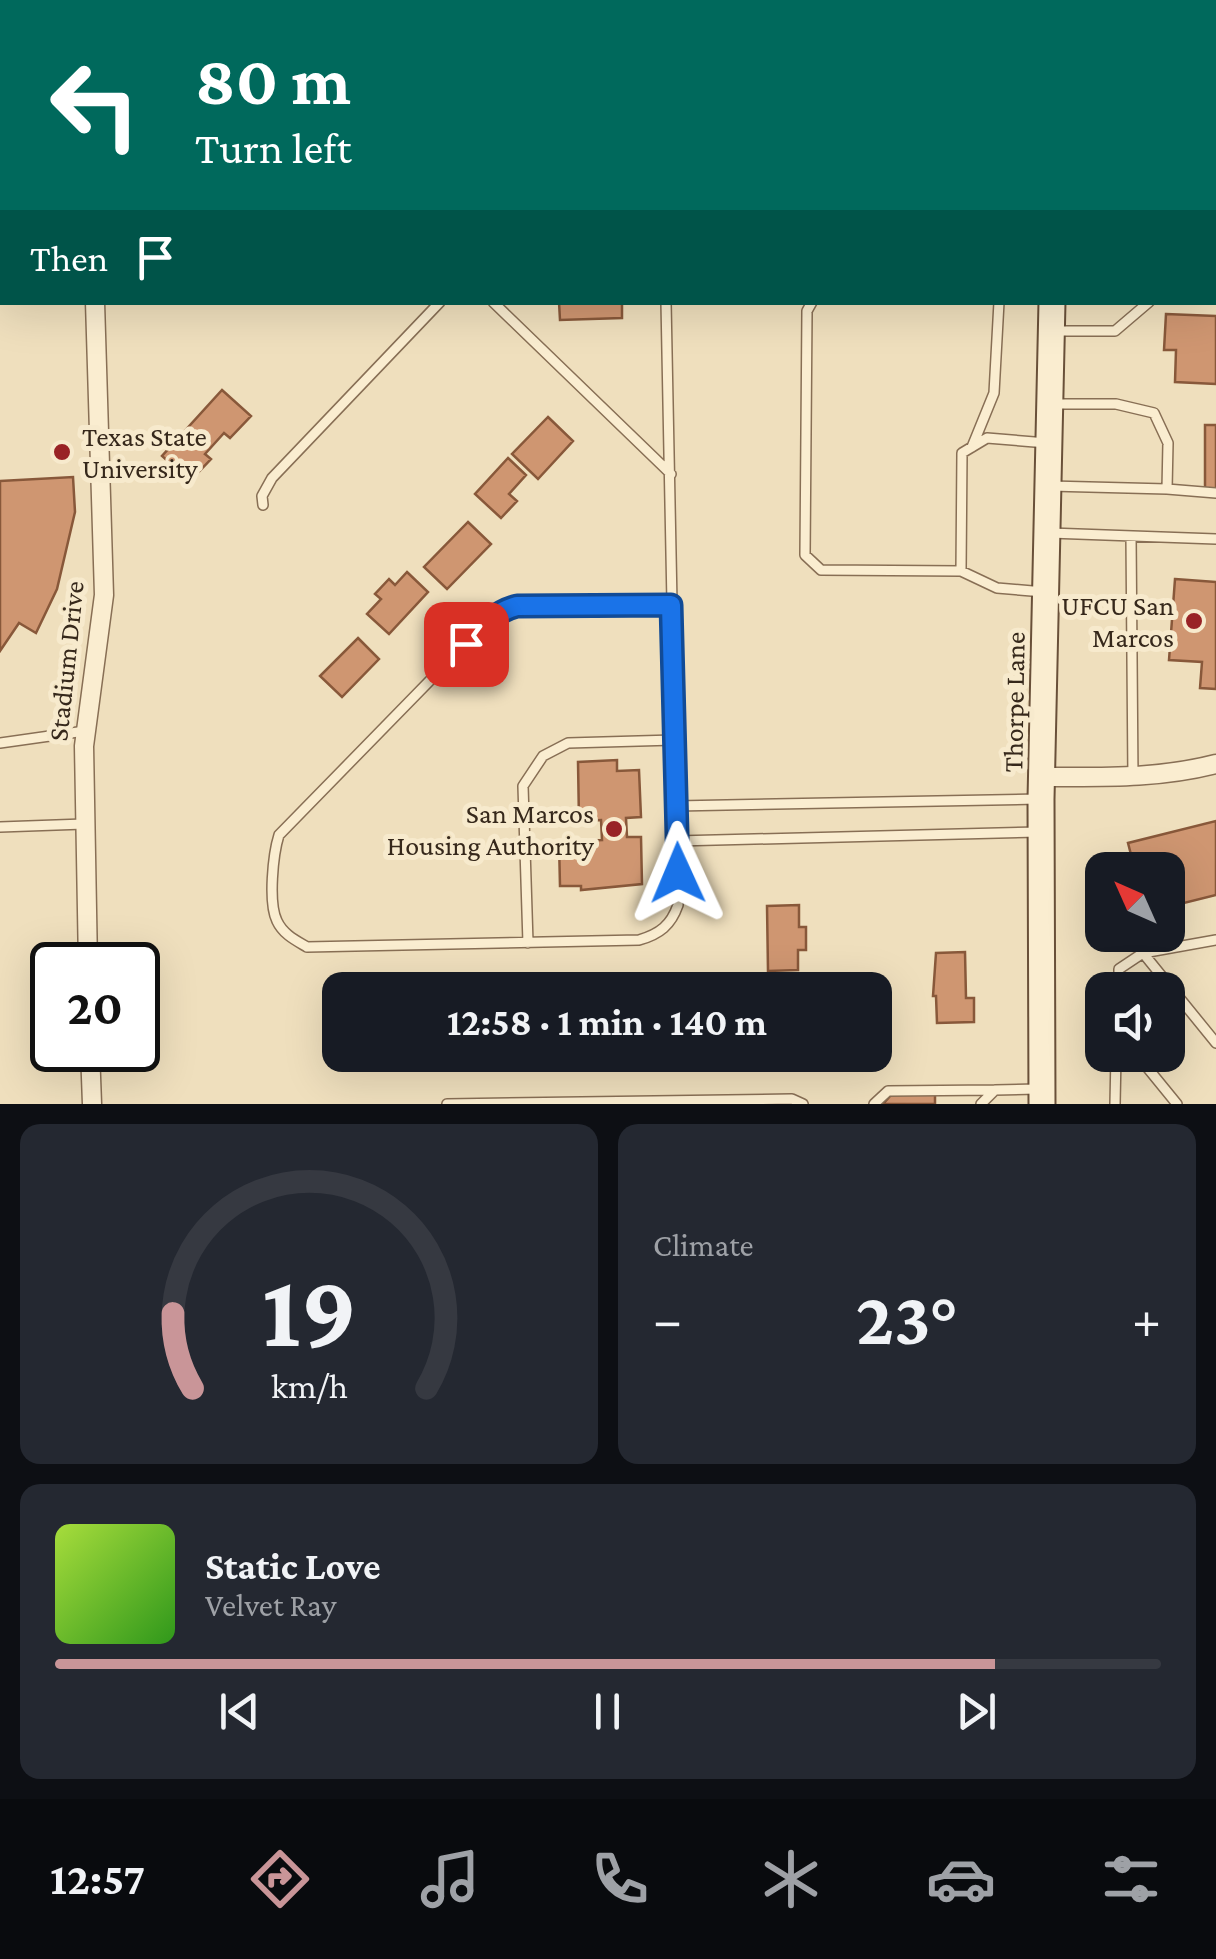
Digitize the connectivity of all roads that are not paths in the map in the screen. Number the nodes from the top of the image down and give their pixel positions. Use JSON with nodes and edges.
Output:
{"nodes":[{"id":1,"x":95,"y":305,"type":"edge"},
{"id":2,"x":437,"y":305,"type":"edge"},
{"id":3,"x":496,"y":305,"type":"edge"},
{"id":4,"x":666,"y":305,"type":"edge"},
{"id":5,"x":810,"y":305,"type":"edge"},
{"id":6,"x":999,"y":305,"type":"edge"},
{"id":7,"x":1052,"y":305,"type":"edge"},
{"id":8,"x":1145,"y":305,"type":"edge"},
{"id":9,"x":1053,"y":330,"type":"junction"},
{"id":10,"x":1048,"y":404,"type":"junction"},
{"id":11,"x":1048,"y":444,"type":"junction"},
{"id":12,"x":972,"y":447,"type":"junction"},
{"id":13,"x":671,"y":474,"type":"junction"},
{"id":14,"x":1048,"y":486,"type":"junction"},
{"id":15,"x":1167,"y":489,"type":"junction"},
{"id":16,"x":1216,"y":493,"type":"edge"},
{"id":17,"x":263,"y":505,"type":"dead end"},
{"id":18,"x":1047,"y":533,"type":"junction"},
{"id":19,"x":1131,"y":536,"type":"junction"},
{"id":20,"x":1216,"y":539,"type":"edge"},
{"id":21,"x":962,"y":571,"type":"junction"},
{"id":22,"x":1046,"y":592,"type":"junction"},
{"id":23,"x":671,"y":605,"type":"junction"},
{"id":24,"x":85,"y":732,"type":"junction"},
{"id":25,"x":674,"y":740,"type":"junction"},
{"id":26,"x":0,"y":743,"type":"edge"},
{"id":27,"x":1216,"y":764,"type":"edge"},
{"id":28,"x":1133,"y":778,"type":"junction"},
{"id":29,"x":1042,"y":788,"type":"junction"},
{"id":30,"x":676,"y":806,"type":"junction"},
{"id":31,"x":84,"y":824,"type":"junction"},
{"id":32,"x":0,"y":828,"type":"edge"},
{"id":33,"x":1042,"y":832,"type":"junction"},
{"id":34,"x":678,"y":841,"type":"junction"},
{"id":35,"x":87,"y":942,"type":"edge"},
{"id":36,"x":528,"y":942,"type":"junction"},
{"id":37,"x":1215,"y":942,"type":"edge"},
{"id":38,"x":1143,"y":953,"type":"junction"},
{"id":39,"x":1120,"y":972,"type":"edge"},
{"id":40,"x":1216,"y":1043,"type":"edge"},
{"id":41,"x":91,"y":1072,"type":"edge"},
{"id":42,"x":1116,"y":1072,"type":"edge"},
{"id":43,"x":1151,"y":1072,"type":"edge"},
{"id":44,"x":995,"y":1090,"type":"junction"},
{"id":45,"x":1042,"y":1096,"type":"edge"},
{"id":46,"x":641,"y":1102,"type":"edge"},
{"id":47,"x":92,"y":1104,"type":"edge"},
{"id":48,"x":447,"y":1104,"type":"edge"},
{"id":49,"x":803,"y":1104,"type":"edge"},
{"id":50,"x":874,"y":1104,"type":"edge"},
{"id":51,"x":981,"y":1104,"type":"edge"},
{"id":52,"x":1115,"y":1104,"type":"edge"},
{"id":53,"x":1177,"y":1104,"type":"edge"}],
"edges":[{"from":1,"to":24,"type":"street","name":"Stadium Drive"},
{"from":2,"to":17,"type":"lane"},
{"from":3,"to":13,"type":"lane"},
{"from":4,"to":13,"type":"lane"},
{"from":5,"to":21,"type":"lane"},
{"from":6,"to":12,"type":"lane"},
{"from":7,"to":9,"type":"street","name":"Thorpe Lane"},
{"from":8,"to":9,"type":"lane"},
{"from":9,"to":10,"type":"street","name":"Thorpe Lane"},
{"from":10,"to":11,"type":"street","name":"Thorpe Lane"},
{"from":10,"to":15,"type":"lane"},
{"from":11,"to":12,"type":"lane"},
{"from":11,"to":14,"type":"street","name":"Thorpe Lane"},
{"from":12,"to":21,"type":"lane"},
{"from":13,"to":23,"type":"lane"},
{"from":14,"to":15,"type":"lane"},
{"from":14,"to":18,"type":"street","name":"Thorpe Lane"},
{"from":15,"to":16,"type":"lane"},
{"from":18,"to":19,"type":"lane"},
{"from":18,"to":22,"type":"street","name":"Thorpe Lane"},
{"from":19,"to":20,"type":"lane"},
{"from":19,"to":28,"type":"lane"},
{"from":21,"to":22,"type":"lane"},
{"from":22,"to":29,"type":"street","name":"Thorpe Lane"},
{"from":23,"to":25,"type":"lane"},
{"from":23,"to":36,"type":"lane"},
{"from":24,"to":26,"type":"lane"},
{"from":24,"to":31,"type":"street","name":"Stadium Drive"},
{"from":25,"to":30,"type":"lane"},
{"from":25,"to":36,"type":"lane"},
{"from":27,"to":28,"type":"street"},
{"from":28,"to":29,"type":"street"},
{"from":29,"to":30,"type":"lane"},
{"from":29,"to":33,"type":"street","name":"Thorpe Lane"},
{"from":30,"to":34,"type":"lane"},
{"from":31,"to":32,"type":"lane"},
{"from":31,"to":35,"type":"street","name":"Stadium Drive"},
{"from":33,"to":34,"type":"lane"},
{"from":33,"to":45,"type":"street","name":"Thorpe Lane"},
{"from":34,"to":36,"type":"lane"},
{"from":37,"to":38,"type":"lane"},
{"from":38,"to":39,"type":"lane"},
{"from":38,"to":40,"type":"lane"},
{"from":41,"to":47,"type":"street"},
{"from":42,"to":52,"type":"lane"},
{"from":43,"to":53,"type":"lane"},
{"from":44,"to":45,"type":"lane"},
{"from":44,"to":50,"type":"lane"},
{"from":44,"to":51,"type":"lane"},
{"from":46,"to":48,"type":"lane"},
{"from":46,"to":49,"type":"lane"}]}
